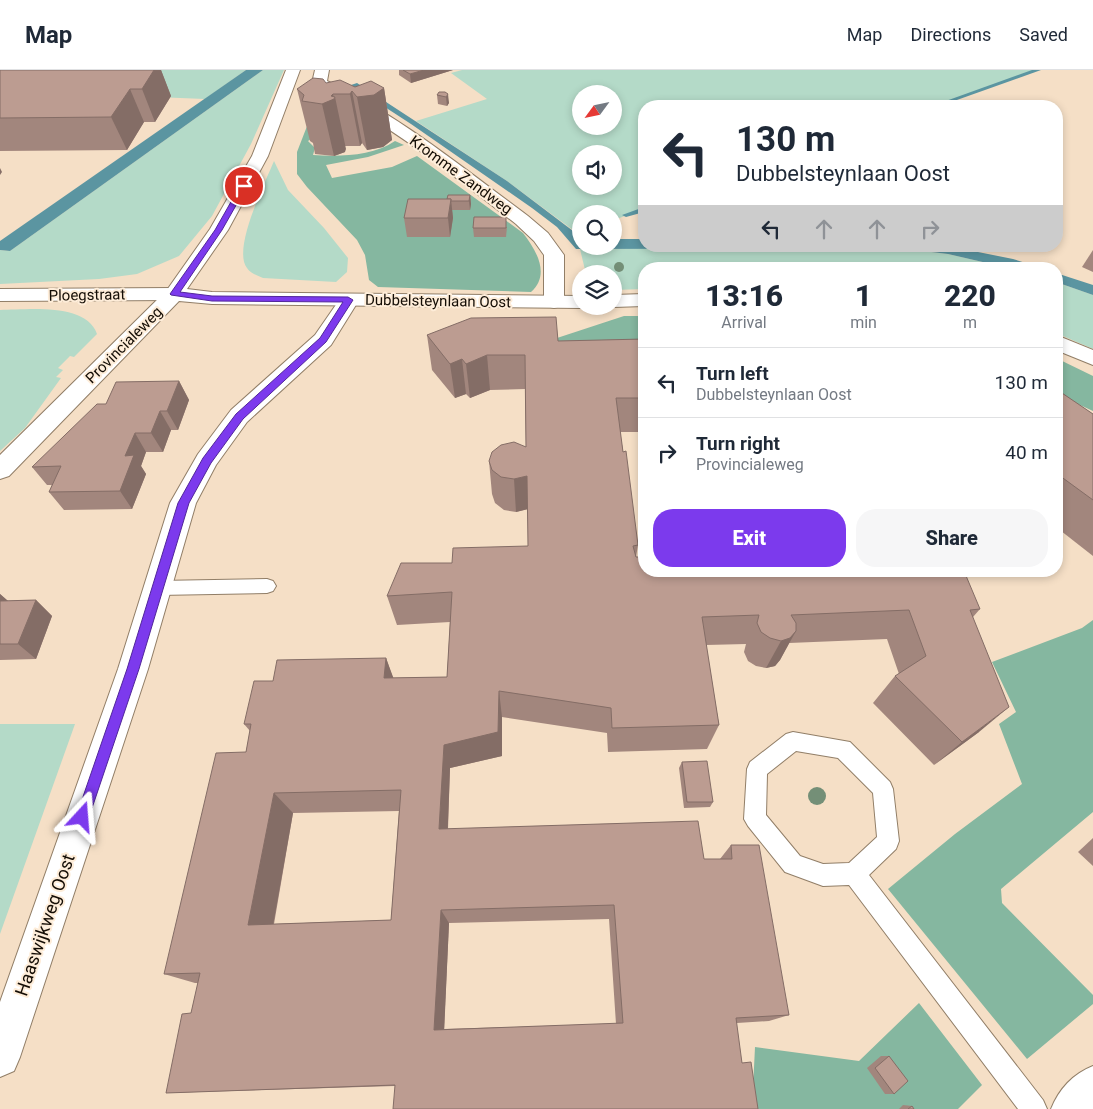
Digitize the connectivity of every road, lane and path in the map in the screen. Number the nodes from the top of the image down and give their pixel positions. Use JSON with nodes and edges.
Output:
{"nodes":[{"id":1,"x":293,"y":70,"type":"edge"},
{"id":2,"x":320,"y":76,"type":"edge"},
{"id":3,"x":174,"y":294,"type":"junction"},
{"id":4,"x":0,"y":296,"type":"edge"},
{"id":5,"x":348,"y":300,"type":"junction"},
{"id":6,"x":638,"y":300,"type":"edge"},
{"id":7,"x":622,"y":301,"type":"edge"},
{"id":8,"x":554,"y":302,"type":"junction"},
{"id":9,"x":572,"y":302,"type":"edge"},
{"id":10,"x":1063,"y":345,"type":"edge"},
{"id":11,"x":1093,"y":358,"type":"edge"},
{"id":12,"x":0,"y":470,"type":"edge"},
{"id":13,"x":267,"y":586,"type":"dead end"},
{"id":14,"x":158,"y":588,"type":"junction"},
{"id":15,"x":854,"y":874,"type":"junction"},
{"id":16,"x":0,"y":1057,"type":"edge"},
{"id":17,"x":1093,"y":1086,"type":"edge"},
{"id":18,"x":1034,"y":1109,"type":"edge"},
{"id":19,"x":1071,"y":1109,"type":"edge"}],
"edges":[{"from":1,"to":3,"type":"street","name":"Provincialeweg"},
{"from":2,"to":8,"type":"street","name":"Kromme Zandweg"},
{"from":3,"to":4,"type":"street","name":"Ploegstraat"},
{"from":3,"to":5,"type":"street","name":"Dubbelsteynlaan Oost"},
{"from":3,"to":12,"type":"street","name":"Provincialeweg"},
{"from":5,"to":8,"type":"street","name":"Dubbelsteynlaan Oost"},
{"from":5,"to":14,"type":"street","name":"Haaswijkweg Oost"},
{"from":6,"to":7,"type":"street"},
{"from":8,"to":9,"type":"street","name":"Dubbelsteynlaan Oost"},
{"from":10,"to":11,"type":"street"},
{"from":13,"to":14,"type":"lane"},
{"from":14,"to":16,"type":"street","name":"Haaswijkweg Oost"},
{"from":15,"to":15,"type":"lane"},
{"from":15,"to":18,"type":"lane"},
{"from":17,"to":19,"type":"street"}]}
